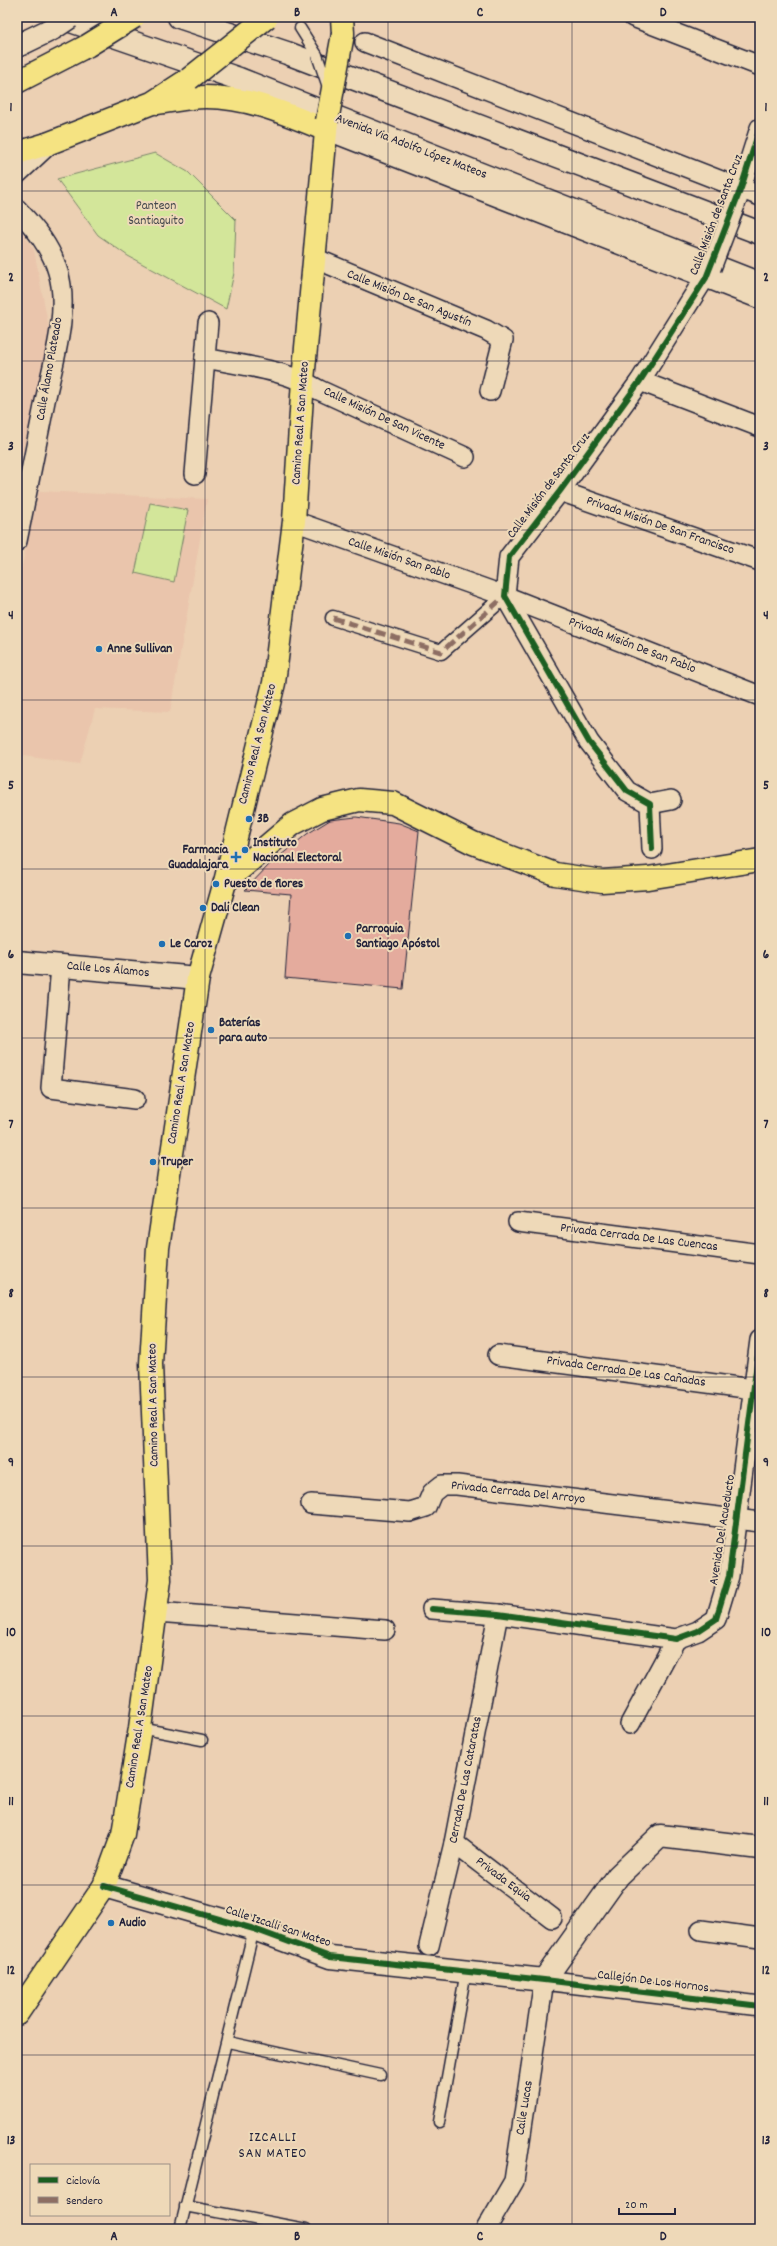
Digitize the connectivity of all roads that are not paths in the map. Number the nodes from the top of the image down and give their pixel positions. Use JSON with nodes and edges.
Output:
{"nodes":[{"id":1,"x":70,"y":17,"type":"edge"},
{"id":2,"x":134,"y":17,"type":"edge"},
{"id":3,"x":179,"y":17,"type":"edge"},
{"id":4,"x":267,"y":17,"type":"edge"},
{"id":5,"x":633,"y":17,"type":"edge"},
{"id":6,"x":55,"y":23,"type":"edge"},
{"id":7,"x":342,"y":25,"type":"edge"},
{"id":8,"x":300,"y":28,"type":"dead end"},
{"id":9,"x":365,"y":42,"type":"dead end"},
{"id":10,"x":17,"y":46,"type":"edge"},
{"id":11,"x":760,"y":66,"type":"edge"},
{"id":12,"x":17,"y":82,"type":"edge"},
{"id":13,"x":332,"y":96,"type":"junction"},
{"id":14,"x":152,"y":103,"type":"junction"},
{"id":15,"x":326,"y":126,"type":"junction"},
{"id":16,"x":760,"y":128,"type":"edge"},
{"id":17,"x":47,"y":144,"type":"junction"},
{"id":18,"x":17,"y":153,"type":"edge"},
{"id":19,"x":17,"y":172,"type":"edge"},
{"id":20,"x":738,"y":196,"type":"junction"},
{"id":21,"x":760,"y":196,"type":"edge"},
{"id":22,"x":17,"y":209,"type":"edge"},
{"id":23,"x":760,"y":233,"type":"edge"},
{"id":24,"x":314,"y":258,"type":"junction"},
{"id":25,"x":708,"y":273,"type":"junction"},
{"id":26,"x":760,"y":284,"type":"edge"},
{"id":27,"x":760,"y":299,"type":"edge"},
{"id":28,"x":208,"y":323,"type":"dead end"},
{"id":29,"x":205,"y":358,"type":"junction"},
{"id":30,"x":303,"y":380,"type":"junction"},
{"id":31,"x":640,"y":381,"type":"junction"},
{"id":32,"x":490,"y":391,"type":"dead end"},
{"id":33,"x":760,"y":427,"type":"edge"},
{"id":34,"x":465,"y":457,"type":"dead end"},
{"id":35,"x":195,"y":474,"type":"dead end"},
{"id":36,"x":560,"y":491,"type":"junction"},
{"id":37,"x":294,"y":521,"type":"junction"},
{"id":38,"x":17,"y":541,"type":"edge"},
{"id":39,"x":760,"y":562,"type":"edge"},
{"id":40,"x":505,"y":596,"type":"junction"},
{"id":41,"x":333,"y":618,"type":"dead end"},
{"id":42,"x":760,"y":696,"type":"edge"},
{"id":43,"x":670,"y":800,"type":"dead end"},
{"id":44,"x":650,"y":804,"type":"junction"},
{"id":45,"x":652,"y":849,"type":"dead end"},
{"id":46,"x":760,"y":860,"type":"edge"},
{"id":47,"x":225,"y":882,"type":"junction"},
{"id":48,"x":17,"y":962,"type":"edge"},
{"id":49,"x":61,"y":966,"type":"junction"},
{"id":50,"x":198,"y":978,"type":"junction"},
{"id":51,"x":135,"y":1099,"type":"dead end"},
{"id":52,"x":518,"y":1222,"type":"dead end"},
{"id":53,"x":760,"y":1254,"type":"edge"},
{"id":54,"x":760,"y":1340,"type":"edge"},
{"id":55,"x":498,"y":1355,"type":"dead end"},
{"id":56,"x":757,"y":1390,"type":"edge"},
{"id":57,"x":311,"y":1504,"type":"dead end"},
{"id":58,"x":737,"y":1518,"type":"junction"},
{"id":59,"x":760,"y":1522,"type":"edge"},
{"id":60,"x":432,"y":1609,"type":"dead end"},
{"id":61,"x":157,"y":1612,"type":"junction"},
{"id":62,"x":498,"y":1614,"type":"junction"},
{"id":63,"x":384,"y":1630,"type":"dead end"},
{"id":64,"x":676,"y":1638,"type":"junction"},
{"id":65,"x":630,"y":1724,"type":"dead end"},
{"id":66,"x":140,"y":1728,"type":"junction"},
{"id":67,"x":202,"y":1740,"type":"dead end"},
{"id":68,"x":454,"y":1843,"type":"junction"},
{"id":69,"x":760,"y":1848,"type":"edge"},
{"id":70,"x":104,"y":1886,"type":"junction"},
{"id":71,"x":552,"y":1918,"type":"dead end"},
{"id":72,"x":254,"y":1929,"type":"junction"},
{"id":73,"x":701,"y":1930,"type":"dead end"},
{"id":74,"x":760,"y":1938,"type":"edge"},
{"id":75,"x":430,"y":1946,"type":"dead end"},
{"id":76,"x":466,"y":1971,"type":"junction"},
{"id":77,"x":544,"y":1980,"type":"junction"},
{"id":78,"x":760,"y":2006,"type":"edge"},
{"id":79,"x":17,"y":2014,"type":"edge"},
{"id":80,"x":228,"y":2042,"type":"junction"},
{"id":81,"x":380,"y":2075,"type":"dead end"},
{"id":82,"x":439,"y":2122,"type":"dead end"},
{"id":83,"x":185,"y":2206,"type":"junction"},
{"id":84,"x":180,"y":2229,"type":"edge"},
{"id":85,"x":306,"y":2229,"type":"edge"},
{"id":86,"x":486,"y":2229,"type":"edge"}],
"edges":[{"from":1,"to":6,"type":"main road","bridge":true},
{"from":2,"to":12,"type":"main road","bridge":true},
{"from":3,"to":23,"type":"main road"},
{"from":4,"to":14,"type":"main road","bridge":true},
{"from":5,"to":11,"type":"street"},
{"from":6,"to":10,"type":"main road"},
{"from":6,"to":26,"type":"main road","name":"Avenida Via Adolfo López Mateos"},
{"from":7,"to":13,"type":"main road","name":"Camino Real A San Mateo","bridge":true},
{"from":8,"to":13,"type":"lane","bridge":true},
{"from":9,"to":20,"type":"street"},
{"from":13,"to":15,"type":"main road","name":"Camino Real A San Mateo","bridge":true},
{"from":14,"to":15,"type":"main road"},
{"from":14,"to":17,"type":"main road"},
{"from":15,"to":24,"type":"main road","name":"Camino Real A San Mateo"},
{"from":15,"to":25,"type":"street","name":"Avenida Via Adolfo López Mateos"},
{"from":16,"to":20,"type":"street","name":"Calle Misión de Santa Cruz"},
{"from":17,"to":18,"type":"main road"},
{"from":17,"to":19,"type":"main road"},
{"from":20,"to":21,"type":"street"},
{"from":20,"to":25,"type":"street","name":"Calle Misión de Santa Cruz","bridge":true},
{"from":22,"to":38,"type":"street","name":"Calle Álamo Plateado"},
{"from":24,"to":30,"type":"main road","name":"Camino Real A San Mateo"},
{"from":24,"to":32,"type":"street","name":"Calle Misión De San Agustín"},
{"from":25,"to":27,"type":"street","name":"Avenida Via Adolfo López Mateos"},
{"from":25,"to":31,"type":"street","name":"Calle Misión de Santa Cruz"},
{"from":28,"to":29,"type":"street"},
{"from":29,"to":30,"type":"street","name":"Calle Misión De San Vicente"},
{"from":29,"to":35,"type":"street"},
{"from":30,"to":34,"type":"street","name":"Calle Misión De San Vicente"},
{"from":30,"to":37,"type":"main road","name":"Camino Real A San Mateo"},
{"from":31,"to":33,"type":"street"},
{"from":31,"to":36,"type":"street","name":"Calle Misión de Santa Cruz"},
{"from":36,"to":39,"type":"street","name":"Privada Misión De San Francisco"},
{"from":36,"to":40,"type":"street","name":"Calle Misión de Santa Cruz"},
{"from":37,"to":40,"type":"street","name":"Calle Misión San Pablo"},
{"from":37,"to":47,"type":"main road","name":"Camino Real A San Mateo"},
{"from":40,"to":41,"type":"street"},
{"from":40,"to":42,"type":"street","name":"Privada Misión De San Pablo"},
{"from":40,"to":44,"type":"street"},
{"from":43,"to":44,"type":"street"},
{"from":44,"to":45,"type":"street"},
{"from":46,"to":47,"type":"main road"},
{"from":47,"to":50,"type":"main road","name":"Camino Real A San Mateo"},
{"from":48,"to":49,"type":"main road","name":"Calle Los Álamos"},
{"from":49,"to":50,"type":"main road","name":"Calle Los Álamos"},
{"from":49,"to":51,"type":"street"},
{"from":50,"to":61,"type":"main road","name":"Camino Real A San Mateo"},
{"from":52,"to":53,"type":"street","name":"Privada Cerrada De Las Cuencas"},
{"from":54,"to":56,"type":"street","name":"Avenida Del Acueducto"},
{"from":55,"to":56,"type":"street","name":"Privada Cerrada De Las Cañadas"},
{"from":56,"to":58,"type":"street","name":"Avenida Del Acueducto"},
{"from":57,"to":58,"type":"street","name":"Privada Cerrada Del Arroyo"},
{"from":58,"to":59,"type":"street","name":"Privada Cerrada Del Arroyo"},
{"from":58,"to":64,"type":"street","name":"Avenida Del Acueducto"},
{"from":60,"to":62,"type":"street","name":"Avenida Del Acueducto"},
{"from":61,"to":63,"type":"street"},
{"from":61,"to":66,"type":"main road","name":"Camino Real A San Mateo"},
{"from":62,"to":64,"type":"street","name":"Avenida Del Acueducto"},
{"from":62,"to":68,"type":"street","name":"Cerrada De Las Cataratas"},
{"from":64,"to":65,"type":"street"},
{"from":66,"to":67,"type":"lane"},
{"from":66,"to":70,"type":"main road","name":"Camino Real A San Mateo"},
{"from":68,"to":71,"type":"street","name":"Privada Equia"},
{"from":68,"to":75,"type":"street","name":"Cerrada De Las Cataratas"},
{"from":69,"to":77,"type":"main road"},
{"from":70,"to":72,"type":"main road","name":"Calle Izcalli San Mateo"},
{"from":70,"to":79,"type":"main road","name":"Camino Real A San Mateo"},
{"from":72,"to":76,"type":"main road","name":"Calle Izcalli San Mateo"},
{"from":72,"to":80,"type":"lane"},
{"from":73,"to":74,"type":"street"},
{"from":76,"to":77,"type":"main road","name":"Calle Izcalli San Mateo"},
{"from":76,"to":82,"type":"lane"},
{"from":77,"to":78,"type":"street","name":"Callejón De Los Hornos"},
{"from":77,"to":86,"type":"street","name":"Calle Lucas"},
{"from":80,"to":81,"type":"lane"},
{"from":80,"to":83,"type":"lane"},
{"from":83,"to":84,"type":"lane"},
{"from":83,"to":85,"type":"lane"}]}
